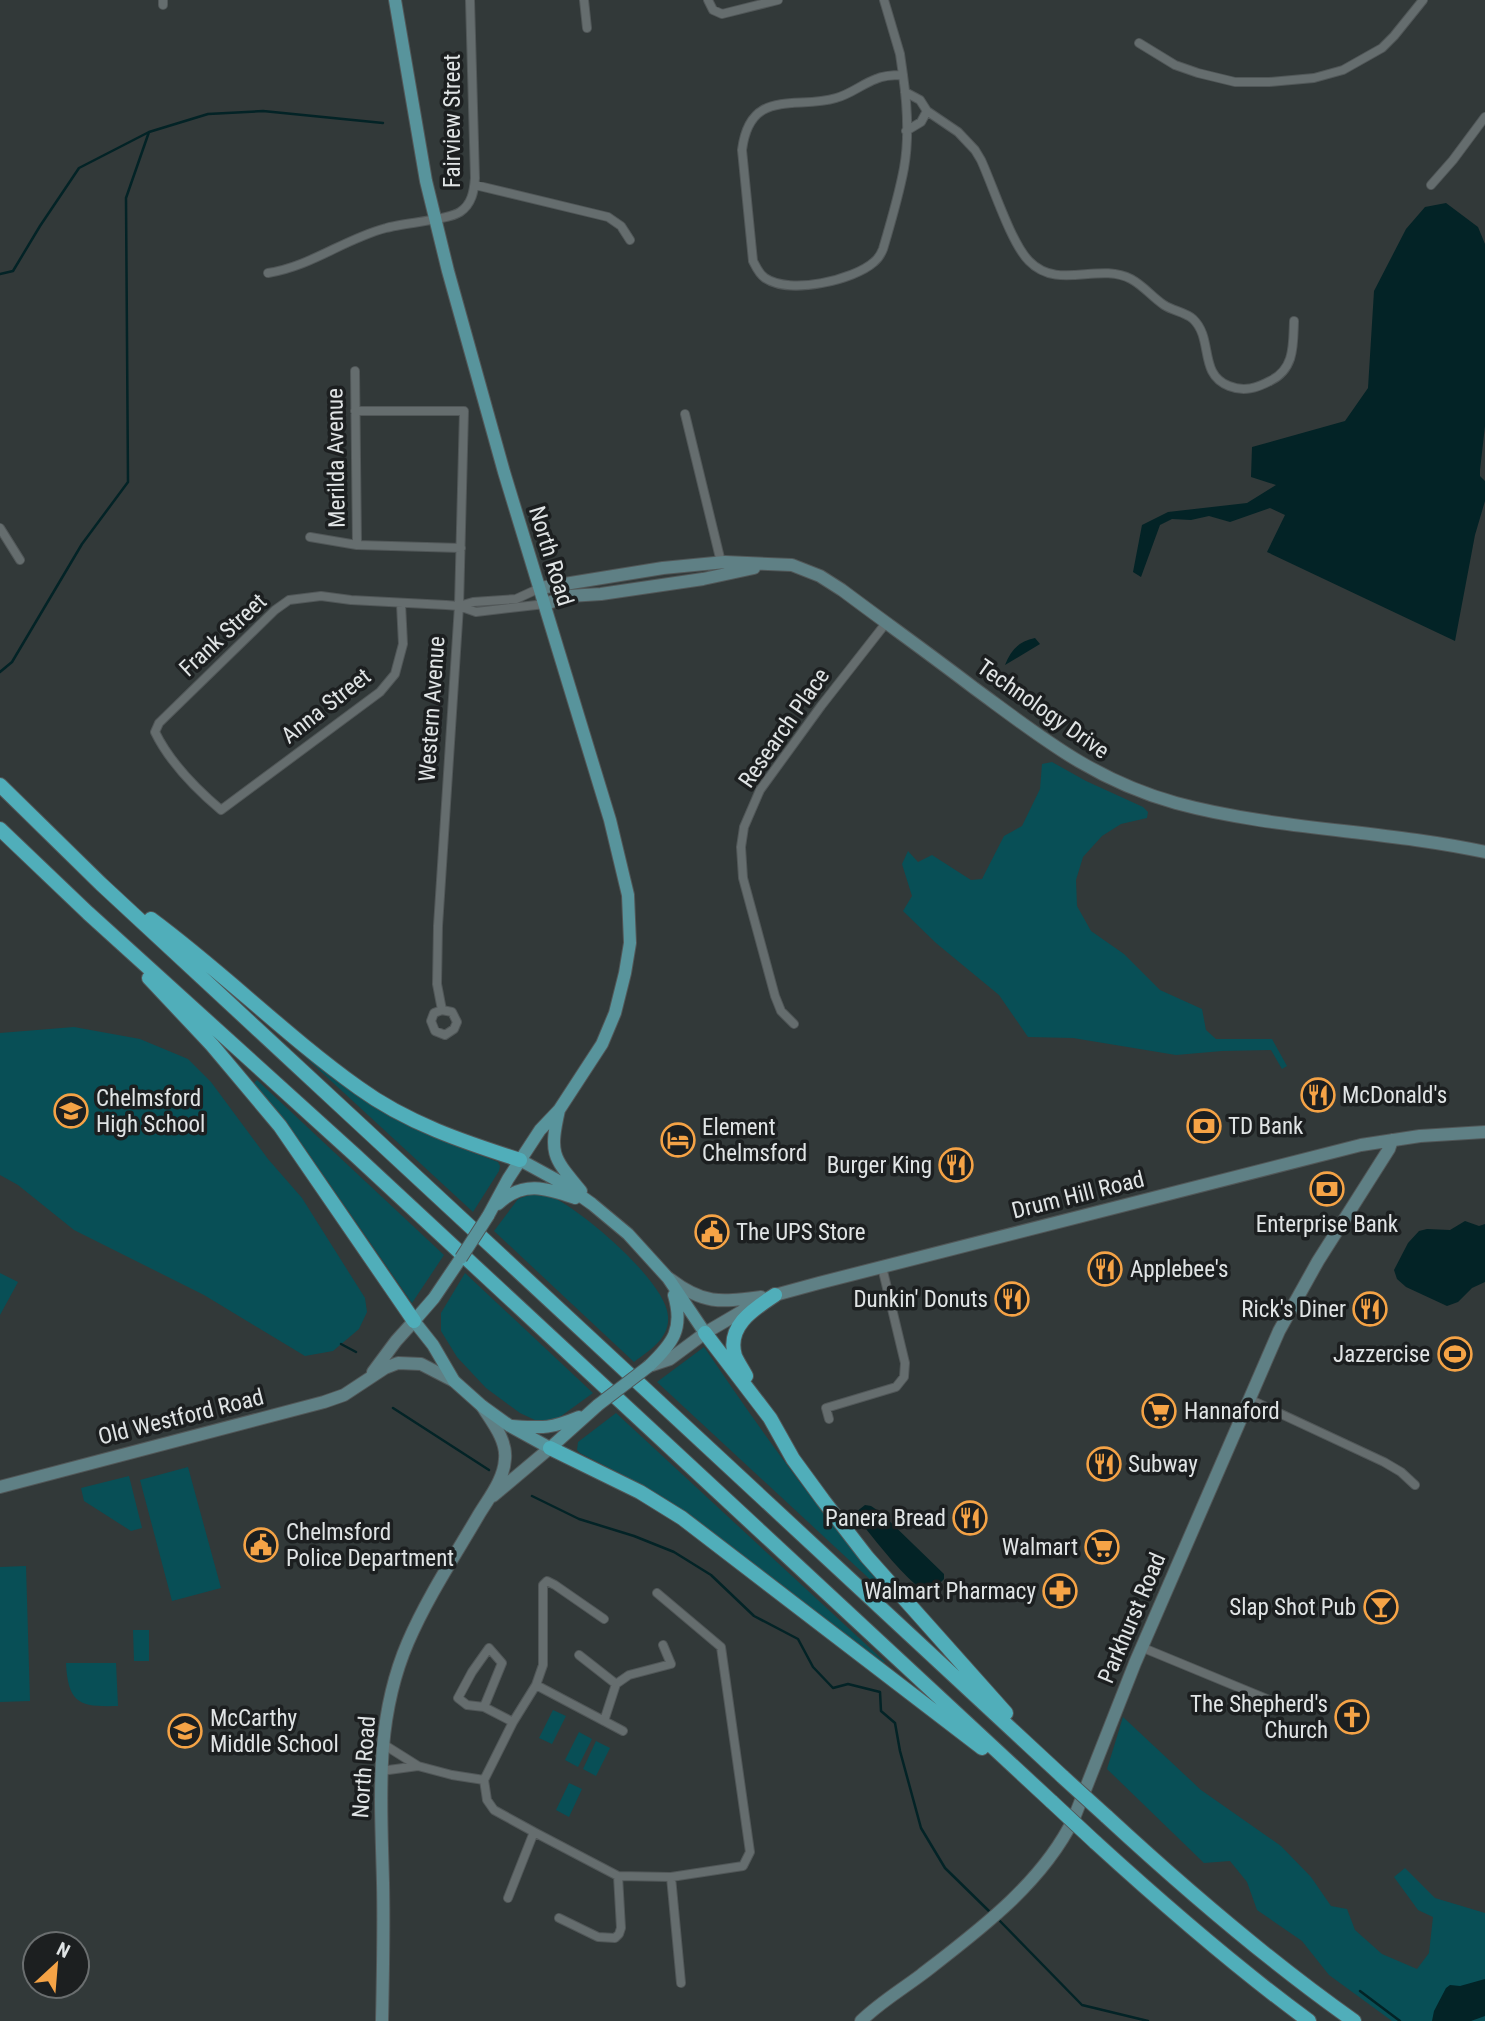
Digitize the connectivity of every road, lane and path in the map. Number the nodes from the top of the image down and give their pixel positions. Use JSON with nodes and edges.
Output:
{"nodes":[{"id":1,"x":395,"y":0,"type":"edge"},
{"id":2,"x":470,"y":0,"type":"edge"},
{"id":3,"x":584,"y":0,"type":"edge"},
{"id":4,"x":708,"y":0,"type":"edge"},
{"id":5,"x":779,"y":0,"type":"edge"},
{"id":6,"x":884,"y":0,"type":"edge"},
{"id":7,"x":1423,"y":0,"type":"edge"},
{"id":8,"x":587,"y":28,"type":"dead end"},
{"id":9,"x":1139,"y":43,"type":"dead end"},
{"id":10,"x":903,"y":75,"type":"junction"},
{"id":11,"x":905,"y":92,"type":"junction"},
{"id":12,"x":927,"y":111,"type":"junction"},
{"id":13,"x":1485,"y":117,"type":"edge"},
{"id":14,"x":906,"y":131,"type":"junction"},
{"id":15,"x":475,"y":185,"type":"junction"},
{"id":16,"x":1431,"y":185,"type":"dead end"},
{"id":17,"x":435,"y":218,"type":"junction"},
{"id":18,"x":629,"y":240,"type":"dead end"},
{"id":19,"x":268,"y":272,"type":"dead end"},
{"id":20,"x":1294,"y":321,"type":"dead end"},
{"id":21,"x":355,"y":371,"type":"dead end"},
{"id":22,"x":355,"y":411,"type":"junction"},
{"id":23,"x":685,"y":414,"type":"dead end"},
{"id":24,"x":0,"y":528,"type":"edge"},
{"id":25,"x":310,"y":537,"type":"dead end"},
{"id":26,"x":357,"y":545,"type":"junction"},
{"id":27,"x":461,"y":548,"type":"junction"},
{"id":28,"x":20,"y":560,"type":"dead end"},
{"id":29,"x":721,"y":562,"type":"junction"},
{"id":30,"x":772,"y":565,"type":"junction"},
{"id":31,"x":540,"y":588,"type":"junction"},
{"id":32,"x":401,"y":604,"type":"junction"},
{"id":33,"x":545,"y":604,"type":"junction"},
{"id":34,"x":459,"y":607,"type":"junction"},
{"id":35,"x":886,"y":623,"type":"junction"},
{"id":36,"x":0,"y":785,"type":"edge"},
{"id":37,"x":221,"y":810,"type":"joint"},
{"id":38,"x":0,"y":829,"type":"edge"},
{"id":39,"x":1485,"y":852,"type":"edge"},
{"id":40,"x":101,"y":884,"type":"junction"},
{"id":41,"x":88,"y":913,"type":"junction"},
{"id":42,"x":442,"y":1010,"type":"dead end"},
{"id":43,"x":794,"y":1024,"type":"dead end"},
{"id":44,"x":559,"y":1110,"type":"junction"},
{"id":45,"x":1485,"y":1132,"type":"edge"},
{"id":46,"x":1392,"y":1140,"type":"junction"},
{"id":47,"x":1361,"y":1144,"type":"junction"},
{"id":48,"x":520,"y":1160,"type":"junction"},
{"id":49,"x":1373,"y":1175,"type":"junction"},
{"id":50,"x":592,"y":1204,"type":"junction"},
{"id":51,"x":490,"y":1213,"type":"junction"},
{"id":52,"x":882,"y":1267,"type":"junction"},
{"id":53,"x":668,"y":1278,"type":"junction"},
{"id":54,"x":775,"y":1295,"type":"junction"},
{"id":55,"x":414,"y":1321,"type":"junction"},
{"id":56,"x":705,"y":1333,"type":"junction"},
{"id":57,"x":649,"y":1366,"type":"junction"},
{"id":58,"x":368,"y":1379,"type":"junction"},
{"id":59,"x":454,"y":1381,"type":"junction"},
{"id":60,"x":1250,"y":1399,"type":"junction"},
{"id":61,"x":759,"y":1403,"type":"junction"},
{"id":62,"x":482,"y":1406,"type":"junction"},
{"id":63,"x":586,"y":1414,"type":"junction"},
{"id":64,"x":829,"y":1419,"type":"dead end"},
{"id":65,"x":510,"y":1426,"type":"junction"},
{"id":66,"x":550,"y":1448,"type":"junction"},
{"id":67,"x":1415,"y":1485,"type":"dead end"},
{"id":68,"x":0,"y":1487,"type":"edge"},
{"id":69,"x":491,"y":1498,"type":"junction"},
{"id":70,"x":657,"y":1592,"type":"dead end"},
{"id":71,"x":604,"y":1619,"type":"dead end"},
{"id":72,"x":663,"y":1645,"type":"dead end"},
{"id":73,"x":1141,"y":1647,"type":"junction"},
{"id":74,"x":579,"y":1656,"type":"dead end"},
{"id":75,"x":616,"y":1684,"type":"junction"},
{"id":76,"x":536,"y":1685,"type":"junction"},
{"id":77,"x":484,"y":1707,"type":"junction"},
{"id":78,"x":1291,"y":1709,"type":"dead end"},
{"id":79,"x":604,"y":1721,"type":"junction"},
{"id":80,"x":513,"y":1722,"type":"junction"},
{"id":81,"x":623,"y":1731,"type":"dead end"},
{"id":82,"x":383,"y":1744,"type":"junction"},
{"id":83,"x":418,"y":1766,"type":"junction"},
{"id":84,"x":381,"y":1771,"type":"junction"},
{"id":85,"x":1063,"y":1777,"type":"junction"},
{"id":86,"x":484,"y":1780,"type":"junction"},
{"id":87,"x":1052,"y":1802,"type":"junction"},
{"id":88,"x":534,"y":1832,"type":"junction"},
{"id":89,"x":618,"y":1875,"type":"junction"},
{"id":90,"x":671,"y":1877,"type":"junction"},
{"id":91,"x":508,"y":1898,"type":"dead end"},
{"id":92,"x":559,"y":1918,"type":"dead end"},
{"id":93,"x":681,"y":1983,"type":"dead end"},
{"id":94,"x":382,"y":2021,"type":"edge"},
{"id":95,"x":861,"y":2021,"type":"edge"},
{"id":96,"x":1309,"y":2021,"type":"edge"},
{"id":97,"x":1354,"y":2021,"type":"edge"}],
"edges":[{"from":1,"to":17,"type":"main road","name":"North Road"},
{"from":2,"to":15,"type":"street","name":"Fairview Street"},
{"from":3,"to":8,"type":"street"},
{"from":4,"to":5,"type":"street"},
{"from":6,"to":10,"type":"street"},
{"from":7,"to":9,"type":"street"},
{"from":10,"to":11,"type":"street"},
{"from":10,"to":14,"type":"street"},
{"from":11,"to":12,"type":"street"},
{"from":11,"to":14,"type":"street"},
{"from":12,"to":14,"type":"street"},
{"from":12,"to":20,"type":"street"},
{"from":13,"to":16,"type":"street"},
{"from":15,"to":17,"type":"street","name":"Fairview Street"},
{"from":15,"to":18,"type":"street"},
{"from":17,"to":19,"type":"street","name":"Fairview Street"},
{"from":17,"to":31,"type":"main road","name":"North Road"},
{"from":21,"to":22,"type":"street","name":"Merilda Avenue"},
{"from":22,"to":26,"type":"street","name":"Merilda Avenue"},
{"from":22,"to":27,"type":"street","name":"Western Avenue"},
{"from":23,"to":29,"type":"street"},
{"from":24,"to":28,"type":"street"},
{"from":25,"to":26,"type":"street"},
{"from":26,"to":27,"type":"street"},
{"from":27,"to":34,"type":"street","name":"Western Avenue"},
{"from":29,"to":30,"type":"street","name":"Technology Drive"},
{"from":29,"to":31,"type":"street","name":"Technology Drive"},
{"from":30,"to":33,"type":"street","name":"Technology Drive"},
{"from":30,"to":35,"type":"street","name":"Technology Drive"},
{"from":31,"to":33,"type":"main road","name":"North Road"},
{"from":31,"to":34,"type":"street","name":"Frank Street"},
{"from":32,"to":34,"type":"street","name":"Frank Street"},
{"from":32,"to":37,"type":"street","name":"Anna Street"},
{"from":32,"to":37,"type":"street","name":"Frank Street"},
{"from":33,"to":34,"type":"street","name":"Frank Street"},
{"from":33,"to":44,"type":"main road","name":"North Road"},
{"from":34,"to":42,"type":"street","name":"Western Avenue"},
{"from":35,"to":39,"type":"street","name":"Technology Drive"},
{"from":35,"to":43,"type":"street","name":"Research Place"},
{"from":36,"to":40,"type":"highway"},
{"from":38,"to":41,"type":"highway"},
{"from":40,"to":48,"type":"highway"},
{"from":40,"to":85,"type":"highway"},
{"from":41,"to":55,"type":"highway"},
{"from":41,"to":87,"type":"highway"},
{"from":44,"to":48,"type":"main road","name":"North Road"},
{"from":44,"to":50,"type":"main road","name":"North Road"},
{"from":45,"to":46,"type":"street","name":"Drum Hill Road"},
{"from":46,"to":47,"type":"street","name":"Drum Hill Road"},
{"from":46,"to":49,"type":"street","name":"Parkhurst Road"},
{"from":47,"to":49,"type":"street"},
{"from":47,"to":52,"type":"street","name":"Drum Hill Road"},
{"from":48,"to":50,"type":"main road"},
{"from":48,"to":51,"type":"main road","name":"North Road"},
{"from":49,"to":60,"type":"street","name":"Parkhurst Road"},
{"from":50,"to":51,"type":"main road"},
{"from":50,"to":53,"type":"main road"},
{"from":51,"to":55,"type":"main road","bridge":true},
{"from":52,"to":54,"type":"street","name":"Drum Hill Road"},
{"from":52,"to":64,"type":"street"},
{"from":53,"to":54,"type":"street","name":"Drum Hill Road"},
{"from":53,"to":56,"type":"main road"},
{"from":53,"to":57,"type":"main road"},
{"from":54,"to":56,"type":"street","name":"Drum Hill Road"},
{"from":54,"to":61,"type":"highway"},
{"from":55,"to":58,"type":"street","name":"Old Westford Road"},
{"from":55,"to":59,"type":"main road"},
{"from":56,"to":57,"type":"street","name":"Drum Hill Road"},
{"from":56,"to":61,"type":"highway"},
{"from":57,"to":63,"type":"main road","bridge":true},
{"from":58,"to":59,"type":"street","name":"Old Westford Road"},
{"from":58,"to":68,"type":"street","name":"Old Westford Road"},
{"from":59,"to":62,"type":"main road"},
{"from":60,"to":67,"type":"street"},
{"from":60,"to":73,"type":"street","name":"Parkhurst Road"},
{"from":61,"to":85,"type":"highway"},
{"from":62,"to":65,"type":"main road"},
{"from":62,"to":69,"type":"street","name":"North Road"},
{"from":63,"to":65,"type":"main road"},
{"from":63,"to":66,"type":"main road"},
{"from":65,"to":66,"type":"main road"},
{"from":66,"to":69,"type":"street","name":"North Road"},
{"from":66,"to":87,"type":"highway"},
{"from":69,"to":82,"type":"street","name":"North Road"},
{"from":70,"to":90,"type":"street"},
{"from":71,"to":76,"type":"street"},
{"from":72,"to":75,"type":"street"},
{"from":73,"to":78,"type":"street"},
{"from":73,"to":95,"type":"street","name":"Parkhurst Road"},
{"from":74,"to":75,"type":"street"},
{"from":75,"to":79,"type":"street"},
{"from":76,"to":79,"type":"street"},
{"from":76,"to":80,"type":"street"},
{"from":77,"to":77,"type":"street"},
{"from":77,"to":80,"type":"street"},
{"from":79,"to":81,"type":"street"},
{"from":80,"to":86,"type":"street"},
{"from":82,"to":83,"type":"street"},
{"from":82,"to":84,"type":"street","name":"North Road"},
{"from":83,"to":84,"type":"street"},
{"from":83,"to":86,"type":"street"},
{"from":84,"to":94,"type":"street","name":"North Road"},
{"from":85,"to":97,"type":"highway","bridge":true},
{"from":86,"to":88,"type":"street"},
{"from":87,"to":96,"type":"highway","bridge":true},
{"from":88,"to":89,"type":"street"},
{"from":88,"to":91,"type":"street"},
{"from":89,"to":90,"type":"street"},
{"from":89,"to":92,"type":"street"},
{"from":90,"to":93,"type":"street"}]}
